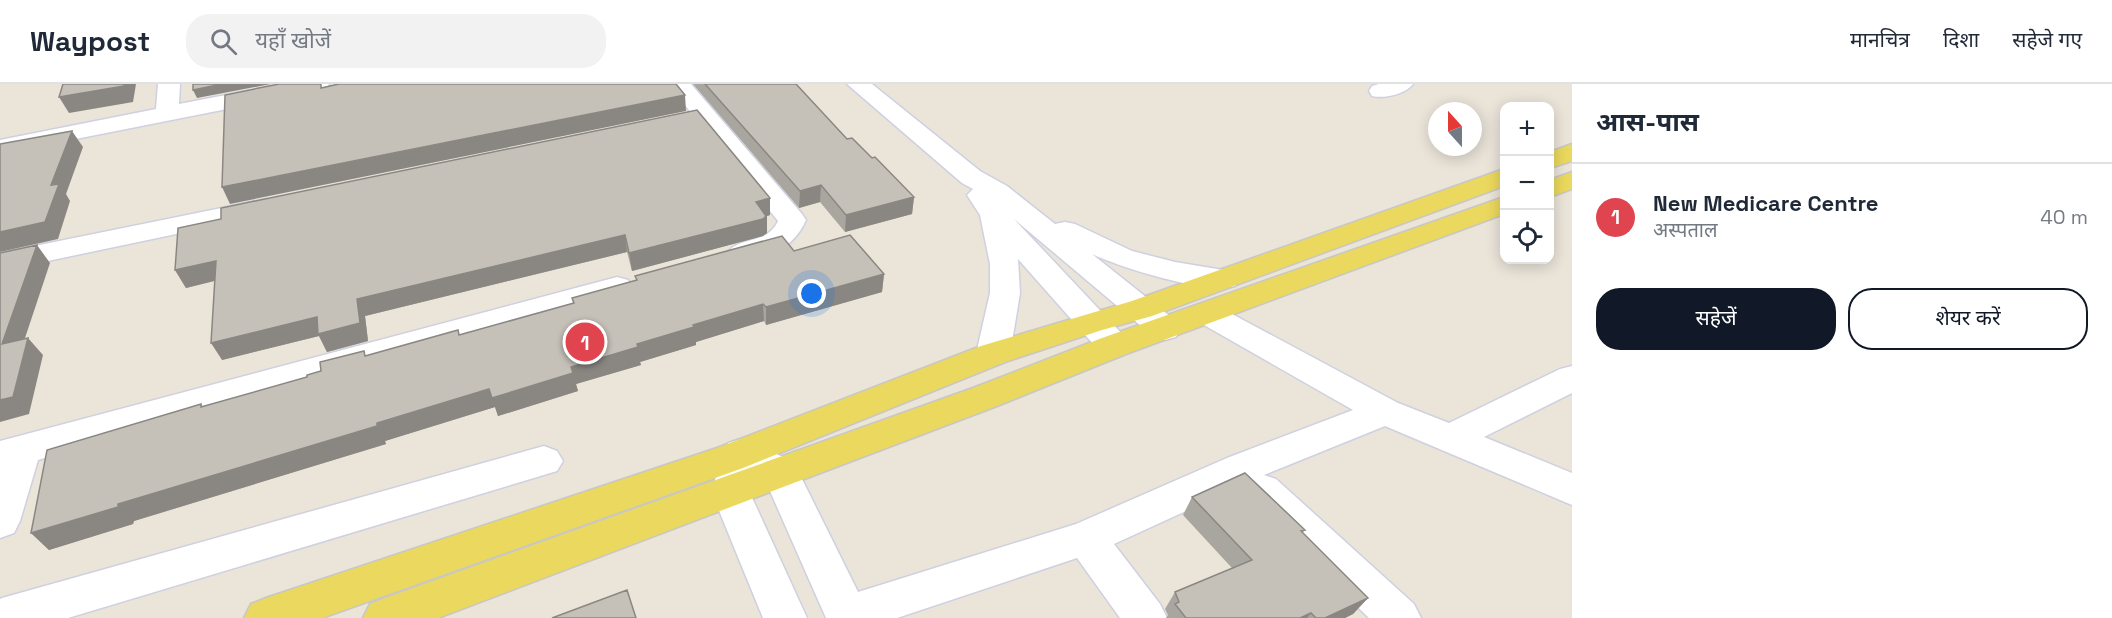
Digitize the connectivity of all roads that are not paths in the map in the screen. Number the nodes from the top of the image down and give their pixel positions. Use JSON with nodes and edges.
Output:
{"nodes":[{"id":1,"x":169,"y":84,"type":"edge"},
{"id":2,"x":318,"y":84,"type":"edge"},
{"id":3,"x":679,"y":84,"type":"edge"},
{"id":4,"x":858,"y":84,"type":"edge"},
{"id":5,"x":1402,"y":84,"type":"edge"},
{"id":6,"x":1380,"y":90,"type":"dead end"},
{"id":7,"x":167,"y":114,"type":"junction"},
{"id":8,"x":0,"y":147,"type":"edge"},
{"id":9,"x":1572,"y":152,"type":"edge"},
{"id":10,"x":1554,"y":159,"type":"edge"},
{"id":11,"x":1500,"y":178,"type":"edge"},
{"id":12,"x":295,"y":201,"type":"edge"},
{"id":13,"x":1500,"y":206,"type":"edge"},
{"id":14,"x":1004,"y":209,"type":"junction"},
{"id":15,"x":716,"y":260,"type":"edge"},
{"id":16,"x":0,"y":262,"type":"edge"},
{"id":17,"x":646,"y":279,"type":"edge"},
{"id":18,"x":1224,"y":279,"type":"junction"},
{"id":19,"x":1208,"y":314,"type":"junction"},
{"id":20,"x":1153,"y":319,"type":"junction"},
{"id":21,"x":1103,"y":334,"type":"junction"},
{"id":22,"x":993,"y":354,"type":"junction"},
{"id":23,"x":1572,"y":378,"type":"edge"},
{"id":24,"x":1385,"y":412,"type":"junction"},
{"id":25,"x":1449,"y":439,"type":"junction"},
{"id":26,"x":11,"y":453,"type":"edge"},
{"id":27,"x":741,"y":453,"type":"junction"},
{"id":28,"x":544,"y":461,"type":"dead end"},
{"id":29,"x":1240,"y":469,"type":"junction"},
{"id":30,"x":780,"y":472,"type":"junction"},
{"id":31,"x":1572,"y":489,"type":"edge"},
{"id":32,"x":730,"y":491,"type":"junction"},
{"id":33,"x":0,"y":520,"type":"edge"},
{"id":34,"x":1086,"y":538,"type":"junction"},
{"id":35,"x":848,"y":616,"type":"edge"},
{"id":36,"x":2,"y":618,"type":"edge"},
{"id":37,"x":266,"y":618,"type":"edge"},
{"id":38,"x":385,"y":618,"type":"edge"},
{"id":39,"x":785,"y":618,"type":"edge"},
{"id":40,"x":1145,"y":618,"type":"edge"},
{"id":41,"x":1399,"y":618,"type":"edge"}],
"edges":[{"from":1,"to":7,"type":"street"},
{"from":2,"to":7,"type":"street"},
{"from":3,"to":15,"type":"street"},
{"from":4,"to":14,"type":"street"},
{"from":5,"to":6,"type":"street"},
{"from":7,"to":8,"type":"street"},
{"from":9,"to":10,"type":"main road"},
{"from":11,"to":18,"type":"main road"},
{"from":12,"to":16,"type":"street"},
{"from":13,"to":19,"type":"main road"},
{"from":14,"to":18,"type":"street"},
{"from":14,"to":20,"type":"street"},
{"from":14,"to":21,"type":"street"},
{"from":14,"to":22,"type":"street"},
{"from":17,"to":26,"type":"street"},
{"from":18,"to":20,"type":"main road"},
{"from":19,"to":20,"type":"main road"},
{"from":19,"to":24,"type":"street"},
{"from":20,"to":21,"type":"main road"},
{"from":21,"to":22,"type":"main road"},
{"from":21,"to":30,"type":"main road"},
{"from":22,"to":27,"type":"main road"},
{"from":23,"to":25,"type":"street"},
{"from":24,"to":25,"type":"street"},
{"from":24,"to":29,"type":"street"},
{"from":25,"to":31,"type":"street"},
{"from":26,"to":33,"type":"street"},
{"from":27,"to":30,"type":"street"},
{"from":27,"to":32,"type":"street"},
{"from":27,"to":37,"type":"main road"},
{"from":28,"to":36,"type":"street"},
{"from":29,"to":34,"type":"street"},
{"from":29,"to":41,"type":"street"},
{"from":30,"to":32,"type":"main road"},
{"from":30,"to":35,"type":"street"},
{"from":32,"to":38,"type":"main road"},
{"from":32,"to":39,"type":"street"},
{"from":34,"to":35,"type":"street"},
{"from":34,"to":40,"type":"street"}]}
